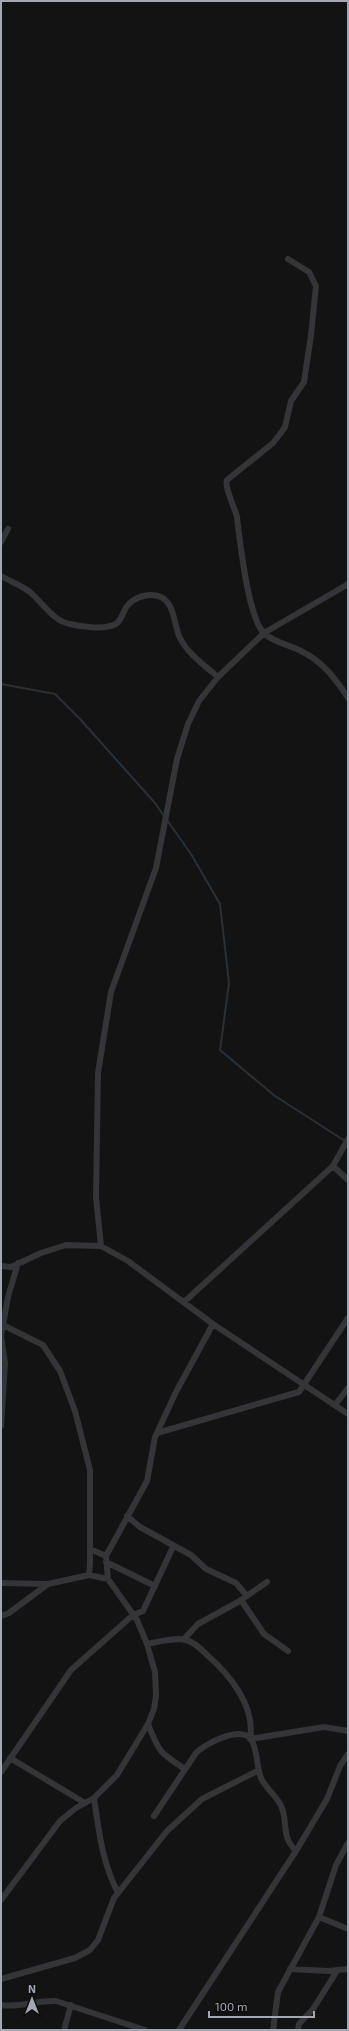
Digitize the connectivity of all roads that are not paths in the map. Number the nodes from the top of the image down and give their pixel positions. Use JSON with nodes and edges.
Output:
{"nodes":[{"id":1,"x":288,"y":258,"type":"dead end"},
{"id":2,"x":8,"y":529,"type":"dead end"},
{"id":3,"x":1,"y":542,"type":"edge"},
{"id":4,"x":1,"y":576,"type":"edge"},
{"id":5,"x":348,"y":584,"type":"edge"},
{"id":6,"x":264,"y":633,"type":"junction"},
{"id":7,"x":218,"y":677,"type":"junction"},
{"id":8,"x":348,"y":698,"type":"edge"},
{"id":9,"x":348,"y":1139,"type":"edge"},
{"id":10,"x":333,"y":1166,"type":"junction"},
{"id":11,"x":348,"y":1180,"type":"edge"},
{"id":12,"x":101,"y":1246,"type":"junction"},
{"id":13,"x":18,"y":1263,"type":"junction"},
{"id":14,"x":1,"y":1266,"type":"edge"},
{"id":15,"x":184,"y":1302,"type":"junction"},
{"id":16,"x":348,"y":1318,"type":"edge"},
{"id":17,"x":213,"y":1324,"type":"junction"},
{"id":18,"x":3,"y":1326,"type":"junction"},
{"id":19,"x":304,"y":1384,"type":"junction"},
{"id":20,"x":348,"y":1388,"type":"edge"},
{"id":21,"x":335,"y":1405,"type":"junction"},
{"id":22,"x":348,"y":1414,"type":"edge"},
{"id":23,"x":1,"y":1426,"type":"edge"},
{"id":24,"x":157,"y":1433,"type":"junction"},
{"id":25,"x":127,"y":1516,"type":"junction"},
{"id":26,"x":173,"y":1546,"type":"junction"},
{"id":27,"x":90,"y":1549,"type":"junction"},
{"id":28,"x":106,"y":1559,"type":"junction"},
{"id":29,"x":88,"y":1575,"type":"junction"},
{"id":30,"x":108,"y":1578,"type":"junction"},
{"id":31,"x":266,"y":1582,"type":"dead end"},
{"id":32,"x":1,"y":1583,"type":"edge"},
{"id":33,"x":48,"y":1584,"type":"junction"},
{"id":34,"x":155,"y":1586,"type":"junction"},
{"id":35,"x":247,"y":1596,"type":"junction"},
{"id":36,"x":241,"y":1600,"type":"junction"},
{"id":37,"x":133,"y":1615,"type":"junction"},
{"id":38,"x":1,"y":1616,"type":"edge"},
{"id":39,"x":184,"y":1639,"type":"junction"},
{"id":40,"x":147,"y":1644,"type":"junction"},
{"id":41,"x":288,"y":1652,"type":"dead end"},
{"id":42,"x":148,"y":1724,"type":"junction"},
{"id":43,"x":348,"y":1731,"type":"edge"},
{"id":44,"x":250,"y":1739,"type":"junction"},
{"id":45,"x":348,"y":1754,"type":"edge"},
{"id":46,"x":10,"y":1758,"type":"junction"},
{"id":47,"x":185,"y":1769,"type":"junction"},
{"id":48,"x":259,"y":1770,"type":"junction"},
{"id":49,"x":1,"y":1772,"type":"edge"},
{"id":50,"x":94,"y":1798,"type":"junction"},
{"id":51,"x":86,"y":1803,"type":"junction"},
{"id":52,"x":154,"y":1816,"type":"dead end"},
{"id":53,"x":348,"y":1843,"type":"edge"},
{"id":54,"x":296,"y":1851,"type":"junction"},
{"id":55,"x":118,"y":1893,"type":"junction"},
{"id":56,"x":1,"y":1900,"type":"edge"},
{"id":57,"x":319,"y":1916,"type":"junction"},
{"id":58,"x":348,"y":1929,"type":"edge"},
{"id":59,"x":290,"y":1969,"type":"junction"},
{"id":60,"x":348,"y":1969,"type":"edge"},
{"id":61,"x":337,"y":1971,"type":"junction"},
{"id":62,"x":1,"y":1979,"type":"edge"},
{"id":63,"x":1,"y":2005,"type":"edge"},
{"id":64,"x":71,"y":2005,"type":"junction"},
{"id":65,"x":64,"y":2030,"type":"edge"},
{"id":66,"x":145,"y":2030,"type":"edge"},
{"id":67,"x":179,"y":2030,"type":"edge"},
{"id":68,"x":272,"y":2030,"type":"edge"},
{"id":69,"x":298,"y":2030,"type":"edge"}],
"edges":[{"from":1,"to":6,"type":"street"},
{"from":2,"to":3,"type":"street"},
{"from":4,"to":7,"type":"street"},
{"from":5,"to":6,"type":"street"},
{"from":6,"to":7,"type":"street"},
{"from":6,"to":8,"type":"street"},
{"from":7,"to":12,"type":"street"},
{"from":9,"to":10,"type":"street"},
{"from":10,"to":11,"type":"street"},
{"from":10,"to":15,"type":"street"},
{"from":12,"to":13,"type":"street"},
{"from":12,"to":15,"type":"street"},
{"from":13,"to":14,"type":"street"},
{"from":13,"to":18,"type":"street"},
{"from":15,"to":17,"type":"street"},
{"from":16,"to":19,"type":"street"},
{"from":17,"to":19,"type":"street"},
{"from":17,"to":24,"type":"street"},
{"from":18,"to":23,"type":"street"},
{"from":18,"to":27,"type":"street"},
{"from":19,"to":21,"type":"street"},
{"from":19,"to":24,"type":"street"},
{"from":20,"to":21,"type":"street"},
{"from":21,"to":22,"type":"street"},
{"from":24,"to":25,"type":"street"},
{"from":25,"to":26,"type":"street"},
{"from":25,"to":28,"type":"street"},
{"from":26,"to":34,"type":"street"},
{"from":26,"to":35,"type":"street"},
{"from":27,"to":28,"type":"street"},
{"from":27,"to":29,"type":"street"},
{"from":28,"to":30,"type":"street"},
{"from":28,"to":34,"type":"street"},
{"from":29,"to":30,"type":"street"},
{"from":29,"to":33,"type":"street"},
{"from":30,"to":37,"type":"street"},
{"from":31,"to":35,"type":"street"},
{"from":32,"to":33,"type":"street"},
{"from":33,"to":38,"type":"street"},
{"from":34,"to":37,"type":"street"},
{"from":35,"to":36,"type":"street"},
{"from":36,"to":39,"type":"street"},
{"from":36,"to":41,"type":"street"},
{"from":37,"to":40,"type":"street"},
{"from":37,"to":46,"type":"street"},
{"from":39,"to":40,"type":"street"},
{"from":39,"to":44,"type":"street"},
{"from":40,"to":42,"type":"street"},
{"from":42,"to":47,"type":"street"},
{"from":42,"to":50,"type":"street"},
{"from":43,"to":44,"type":"street"},
{"from":44,"to":47,"type":"street"},
{"from":44,"to":48,"type":"street"},
{"from":45,"to":54,"type":"street"},
{"from":46,"to":49,"type":"street"},
{"from":46,"to":51,"type":"street"},
{"from":47,"to":52,"type":"street"},
{"from":48,"to":54,"type":"street"},
{"from":48,"to":55,"type":"street"},
{"from":50,"to":51,"type":"street"},
{"from":50,"to":55,"type":"street"},
{"from":51,"to":56,"type":"street"},
{"from":53,"to":57,"type":"street"},
{"from":54,"to":67,"type":"street"},
{"from":55,"to":62,"type":"street"},
{"from":57,"to":58,"type":"street"},
{"from":57,"to":59,"type":"street"},
{"from":59,"to":61,"type":"street"},
{"from":59,"to":68,"type":"street"},
{"from":60,"to":61,"type":"street"},
{"from":61,"to":69,"type":"street"},
{"from":63,"to":64,"type":"street"},
{"from":64,"to":65,"type":"street"},
{"from":64,"to":66,"type":"street"}]}
